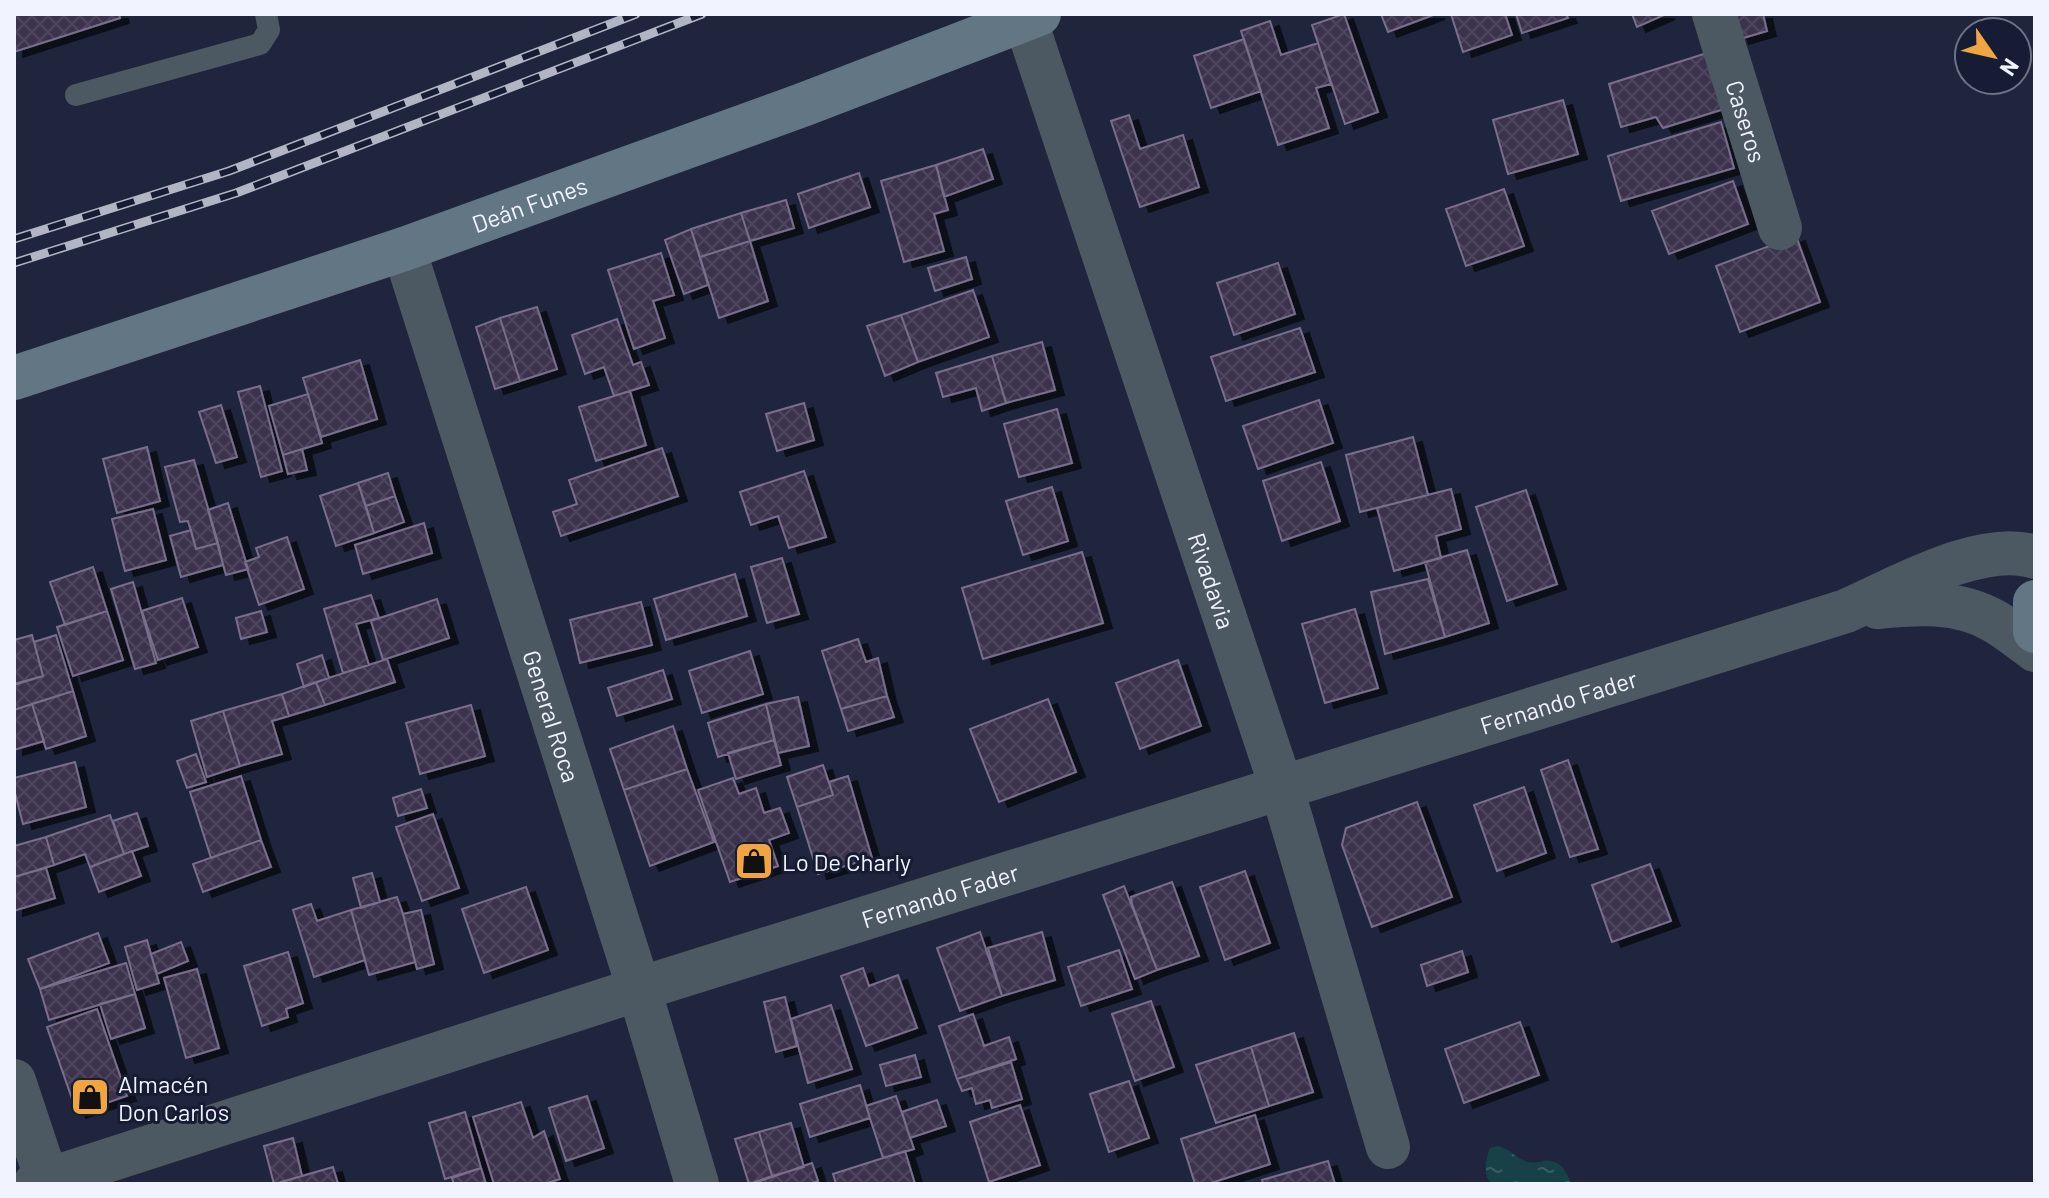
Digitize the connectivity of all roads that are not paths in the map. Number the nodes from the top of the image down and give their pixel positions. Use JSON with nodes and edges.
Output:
{"nodes":[{"id":1,"x":266,"y":14,"type":"edge"},
{"id":2,"x":1714,"y":14,"type":"edge"},
{"id":3,"x":1032,"y":17,"type":"edge"},
{"id":4,"x":76,"y":95,"type":"dead end"},
{"id":5,"x":1780,"y":228,"type":"dead end"},
{"id":6,"x":404,"y":249,"type":"junction"},
{"id":7,"x":14,"y":378,"type":"edge"},
{"id":8,"x":2035,"y":557,"type":"edge"},
{"id":9,"x":2035,"y":602,"type":"edge"},
{"id":10,"x":1846,"y":611,"type":"junction"},
{"id":11,"x":2035,"y":631,"type":"edge"},
{"id":12,"x":2035,"y":650,"type":"edge"},
{"id":13,"x":1282,"y":789,"type":"junction"},
{"id":14,"x":639,"y":989,"type":"junction"},
{"id":15,"x":14,"y":1081,"type":"edge"},
{"id":16,"x":1388,"y":1147,"type":"dead end"},
{"id":17,"x":41,"y":1182,"type":"edge"},
{"id":18,"x":697,"y":1184,"type":"edge"}],
"edges":[{"from":1,"to":4,"type":"lane"},
{"from":2,"to":5,"type":"street","name":"Caseros"},
{"from":3,"to":6,"type":"main road","name":"Deán Funes"},
{"from":3,"to":13,"type":"street","name":"Rivadavia"},
{"from":6,"to":7,"type":"main road","name":"Deán Funes"},
{"from":6,"to":14,"type":"street","name":"General Roca"},
{"from":8,"to":10,"type":"street","name":"Fernando Fader"},
{"from":9,"to":11,"type":"main road"},
{"from":10,"to":12,"type":"street","name":"Fernando Fader"},
{"from":10,"to":13,"type":"street","name":"Fernando Fader"},
{"from":13,"to":14,"type":"street","name":"Fernando Fader"},
{"from":13,"to":16,"type":"street","name":"Rivadavia"},
{"from":14,"to":17,"type":"street","name":"Fernando Fader"},
{"from":14,"to":18,"type":"street","name":"General Roca"},
{"from":15,"to":17,"type":"street"}]}
